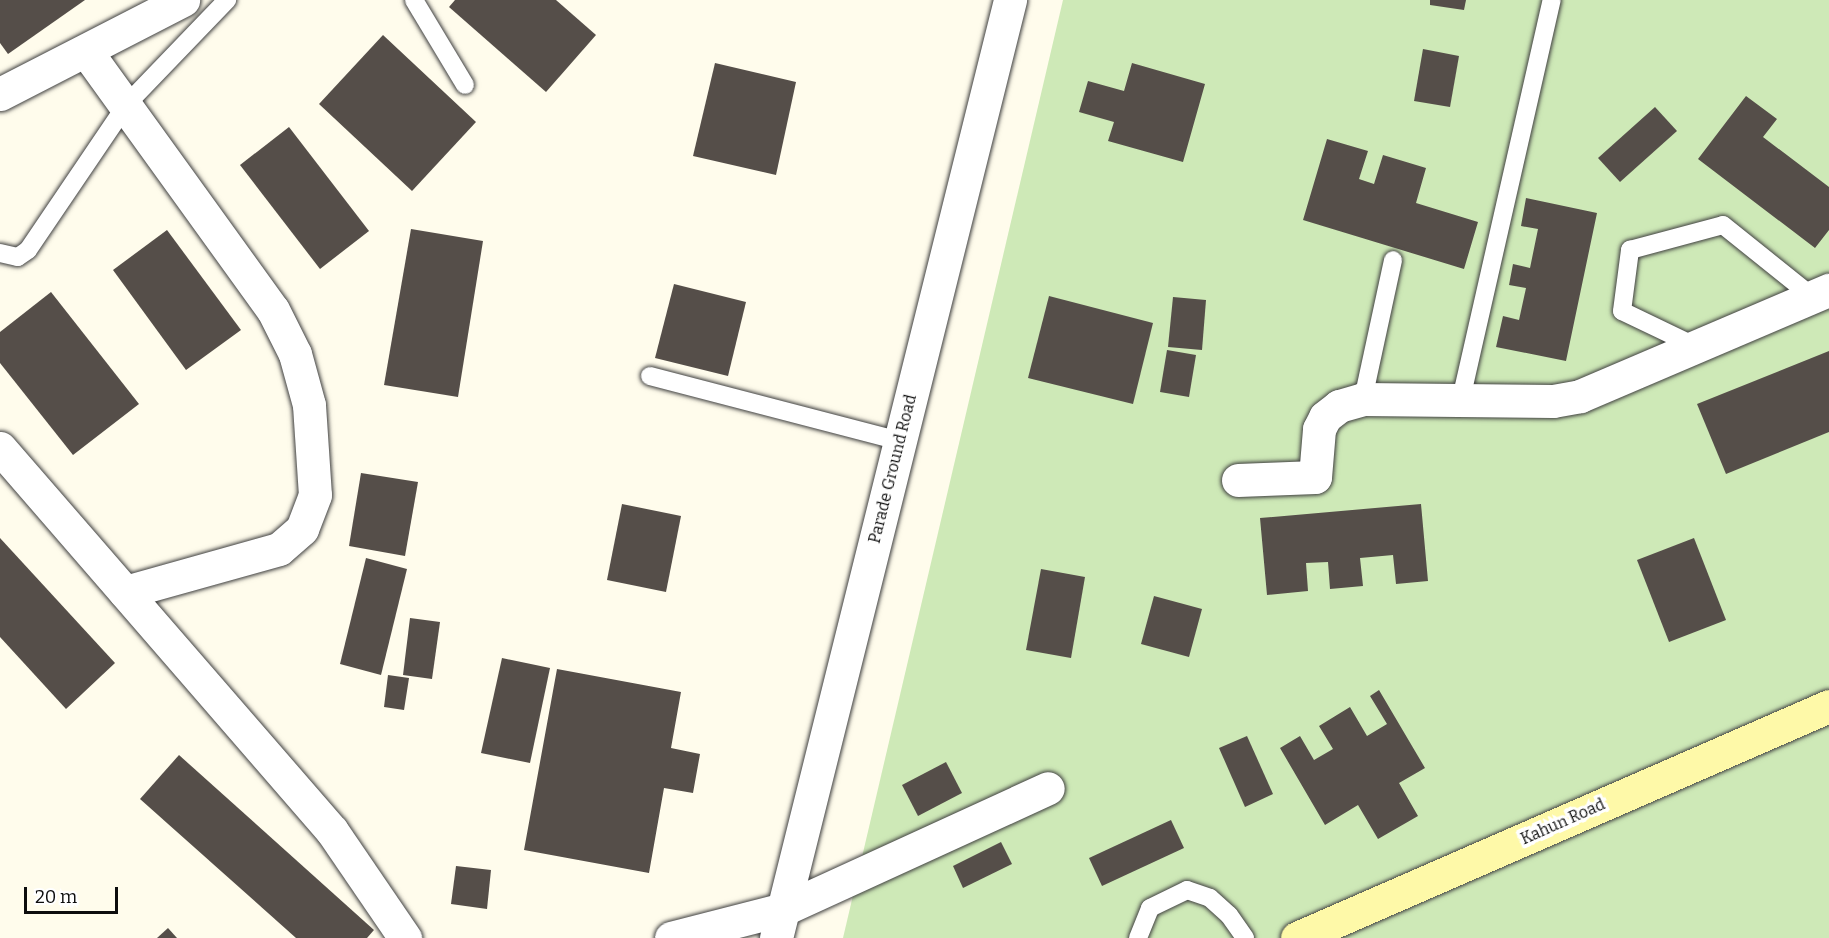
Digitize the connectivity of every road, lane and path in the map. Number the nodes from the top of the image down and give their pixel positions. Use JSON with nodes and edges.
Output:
{"nodes":[{"id":1,"x":183,"y":0,"type":"edge"},
{"id":2,"x":227,"y":0,"type":"edge"},
{"id":3,"x":414,"y":0,"type":"edge"},
{"id":4,"x":1010,"y":0,"type":"edge"},
{"id":5,"x":1552,"y":0,"type":"edge"},
{"id":6,"x":86,"y":51,"type":"junction"},
{"id":7,"x":465,"y":85,"type":"dead end"},
{"id":8,"x":0,"y":94,"type":"edge"},
{"id":9,"x":126,"y":105,"type":"junction"},
{"id":10,"x":0,"y":253,"type":"edge"},
{"id":11,"x":1393,"y":260,"type":"dead end"},
{"id":12,"x":1821,"y":293,"type":"edge"},
{"id":13,"x":1699,"y":348,"type":"junction"},
{"id":14,"x":650,"y":376,"type":"dead end"},
{"id":15,"x":1363,"y":399,"type":"junction"},
{"id":16,"x":1461,"y":399,"type":"junction"},
{"id":17,"x":900,"y":441,"type":"junction"},
{"id":18,"x":0,"y":448,"type":"edge"},
{"id":19,"x":1238,"y":480,"type":"dead end"},
{"id":20,"x":125,"y":592,"type":"junction"},
{"id":21,"x":1829,"y":706,"type":"edge"},
{"id":22,"x":1048,"y":788,"type":"dead end"},
{"id":23,"x":780,"y":923,"type":"edge"},
{"id":24,"x":405,"y":938,"type":"edge"},
{"id":25,"x":671,"y":938,"type":"edge"},
{"id":26,"x":1138,"y":938,"type":"edge"},
{"id":27,"x":1245,"y":938,"type":"edge"},
{"id":28,"x":1297,"y":938,"type":"edge"}],
"edges":[{"from":1,"to":6,"type":"street"},
{"from":2,"to":9,"type":"lane"},
{"from":3,"to":7,"type":"lane"},
{"from":4,"to":17,"type":"street","name":"Parade Ground Road"},
{"from":5,"to":16,"type":"lane"},
{"from":6,"to":8,"type":"street"},
{"from":6,"to":9,"type":"street"},
{"from":9,"to":10,"type":"lane"},
{"from":9,"to":20,"type":"street"},
{"from":11,"to":15,"type":"lane"},
{"from":12,"to":13,"type":"street"},
{"from":12,"to":13,"type":"lane"},
{"from":13,"to":16,"type":"street"},
{"from":14,"to":17,"type":"lane"},
{"from":15,"to":16,"type":"street"},
{"from":15,"to":19,"type":"street"},
{"from":17,"to":23,"type":"street","name":"Parade Ground Road"},
{"from":18,"to":20,"type":"street"},
{"from":20,"to":24,"type":"street"},
{"from":21,"to":28,"type":"street","name":"Kahun Road"},
{"from":22,"to":23,"type":"street"},
{"from":23,"to":25,"type":"street"},
{"from":26,"to":27,"type":"lane"}]}
